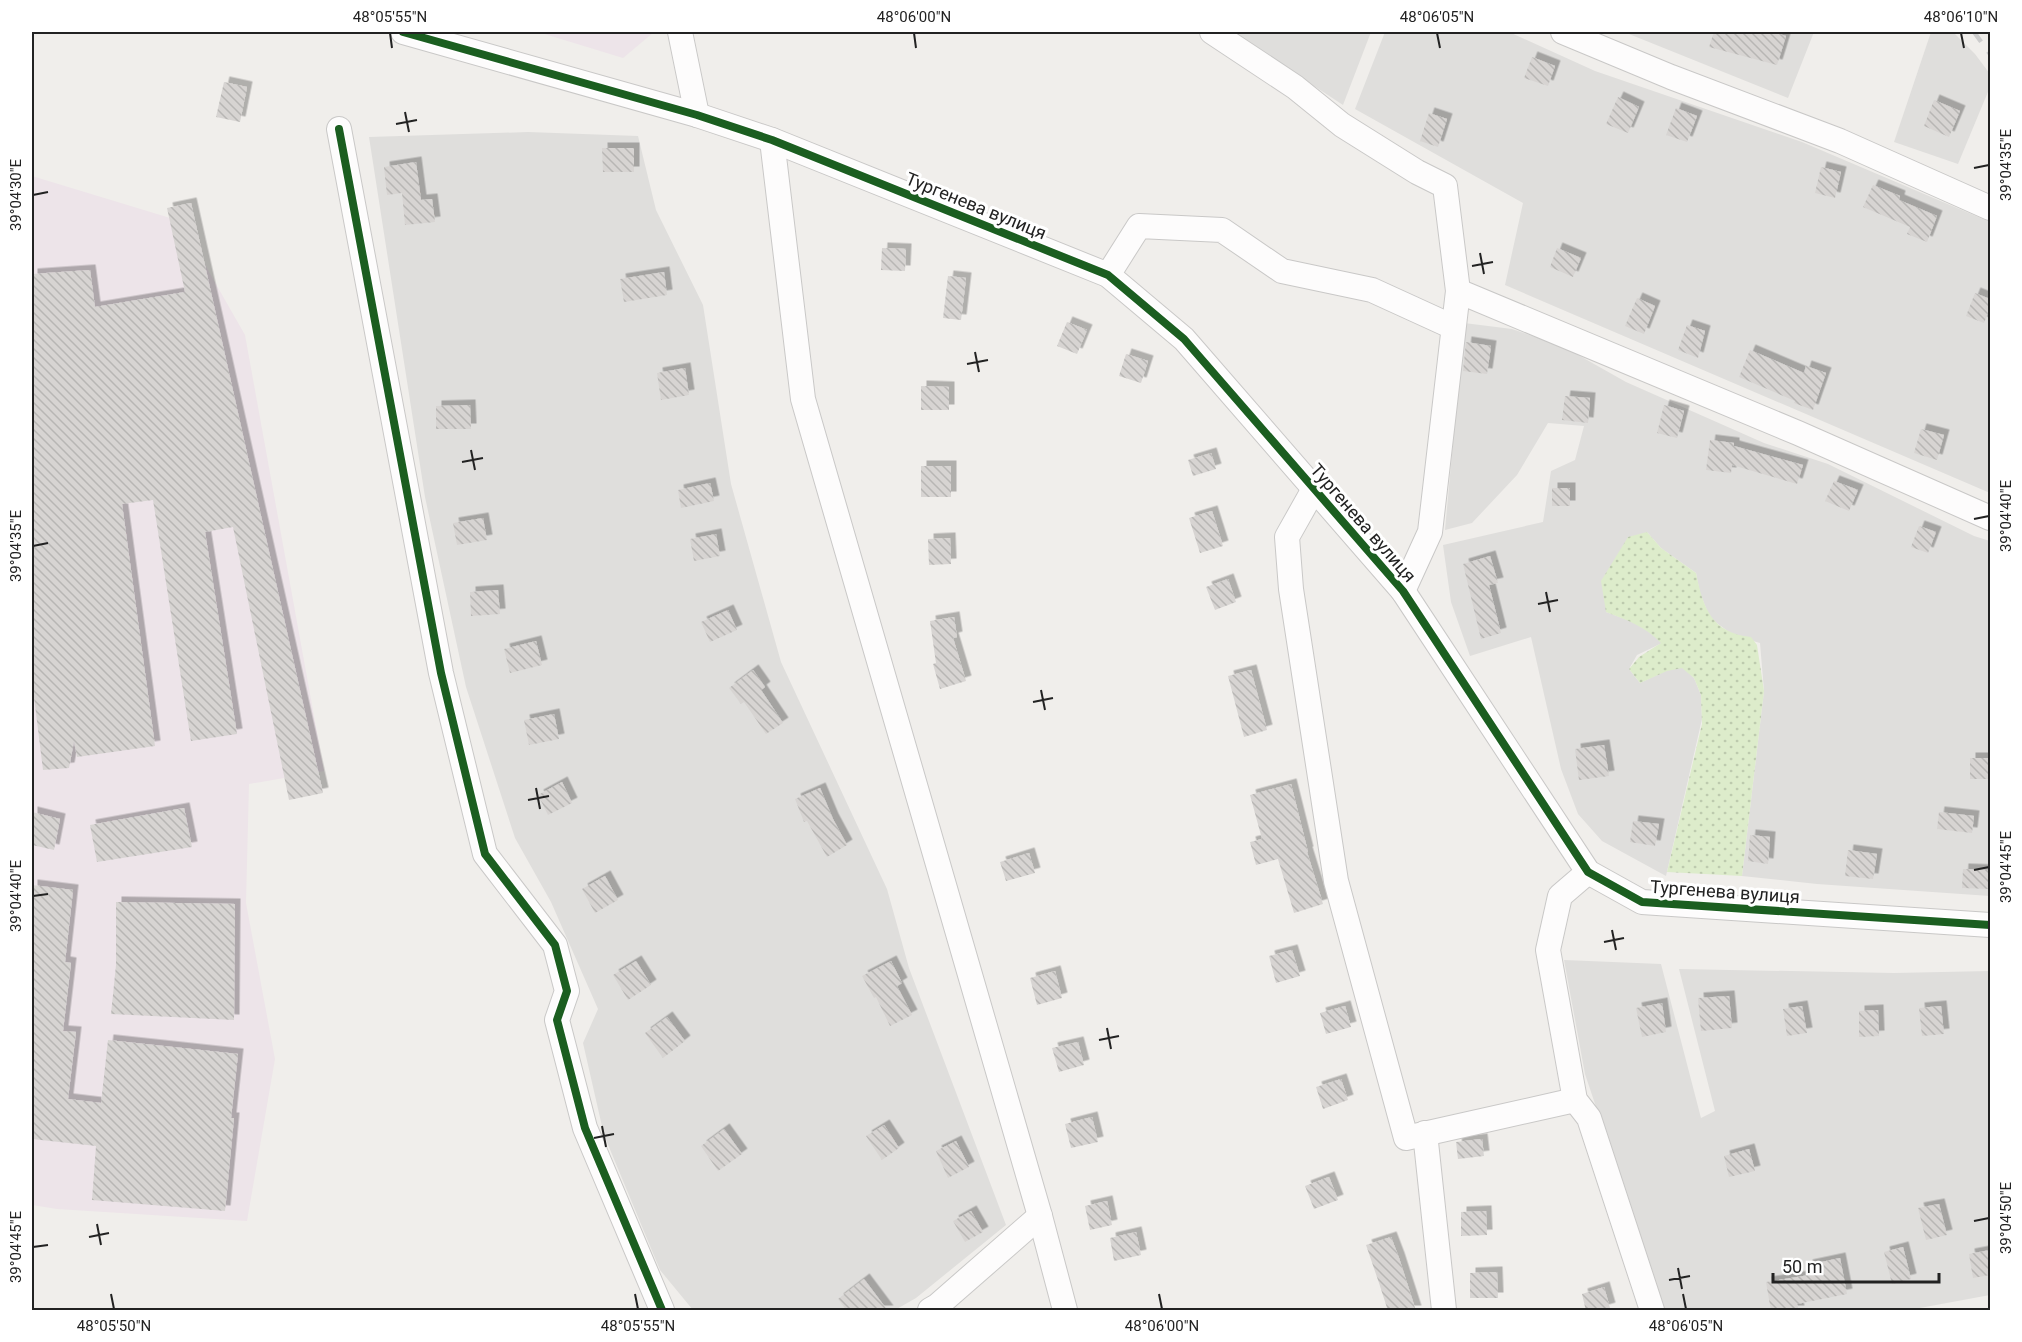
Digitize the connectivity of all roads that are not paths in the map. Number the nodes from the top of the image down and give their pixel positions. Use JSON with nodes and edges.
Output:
{"nodes":[{"id":1,"x":403,"y":32,"type":"edge"},
{"id":2,"x":680,"y":32,"type":"edge"},
{"id":3,"x":1212,"y":32,"type":"edge"},
{"id":4,"x":1563,"y":32,"type":"edge"},
{"id":5,"x":697,"y":115,"type":"junction"},
{"id":6,"x":339,"y":129,"type":"dead end"},
{"id":7,"x":772,"y":140,"type":"junction"},
{"id":8,"x":1990,"y":208,"type":"edge"},
{"id":9,"x":1108,"y":275,"type":"junction"},
{"id":10,"x":1458,"y":291,"type":"junction"},
{"id":11,"x":1453,"y":327,"type":"junction"},
{"id":12,"x":1314,"y":489,"type":"junction"},
{"id":13,"x":1990,"y":518,"type":"edge"},
{"id":14,"x":1403,"y":591,"type":"junction"},
{"id":15,"x":1588,"y":872,"type":"junction"},
{"id":16,"x":1990,"y":925,"type":"edge"},
{"id":17,"x":1575,"y":1100,"type":"junction"},
{"id":18,"x":1425,"y":1133,"type":"junction"},
{"id":19,"x":1040,"y":1216,"type":"junction"},
{"id":20,"x":662,"y":1311,"type":"edge"},
{"id":21,"x":930,"y":1311,"type":"edge"},
{"id":22,"x":1065,"y":1311,"type":"edge"},
{"id":23,"x":1444,"y":1311,"type":"edge"},
{"id":24,"x":1652,"y":1311,"type":"edge"}],
"edges":[{"from":1,"to":5,"type":"street","name":"Тургенева вулиця"},
{"from":2,"to":5,"type":"street"},
{"from":3,"to":10,"type":"street"},
{"from":4,"to":8,"type":"street"},
{"from":5,"to":7,"type":"street","name":"Тургенева вулиця"},
{"from":6,"to":20,"type":"street"},
{"from":7,"to":9,"type":"street","name":"Тургенева вулиця"},
{"from":7,"to":19,"type":"street"},
{"from":9,"to":11,"type":"street"},
{"from":9,"to":12,"type":"street","name":"Тургенева вулиця"},
{"from":10,"to":11,"type":"street"},
{"from":10,"to":13,"type":"street"},
{"from":11,"to":14,"type":"street"},
{"from":12,"to":14,"type":"street","name":"Тургенева вулиця"},
{"from":12,"to":18,"type":"street"},
{"from":14,"to":15,"type":"street","name":"Тургенева вулиця"},
{"from":15,"to":16,"type":"street","name":"Тургенева вулиця"},
{"from":15,"to":17,"type":"street"},
{"from":17,"to":18,"type":"street"},
{"from":17,"to":24,"type":"street"},
{"from":18,"to":23,"type":"street"},
{"from":19,"to":21,"type":"street"},
{"from":19,"to":22,"type":"street"}]}
